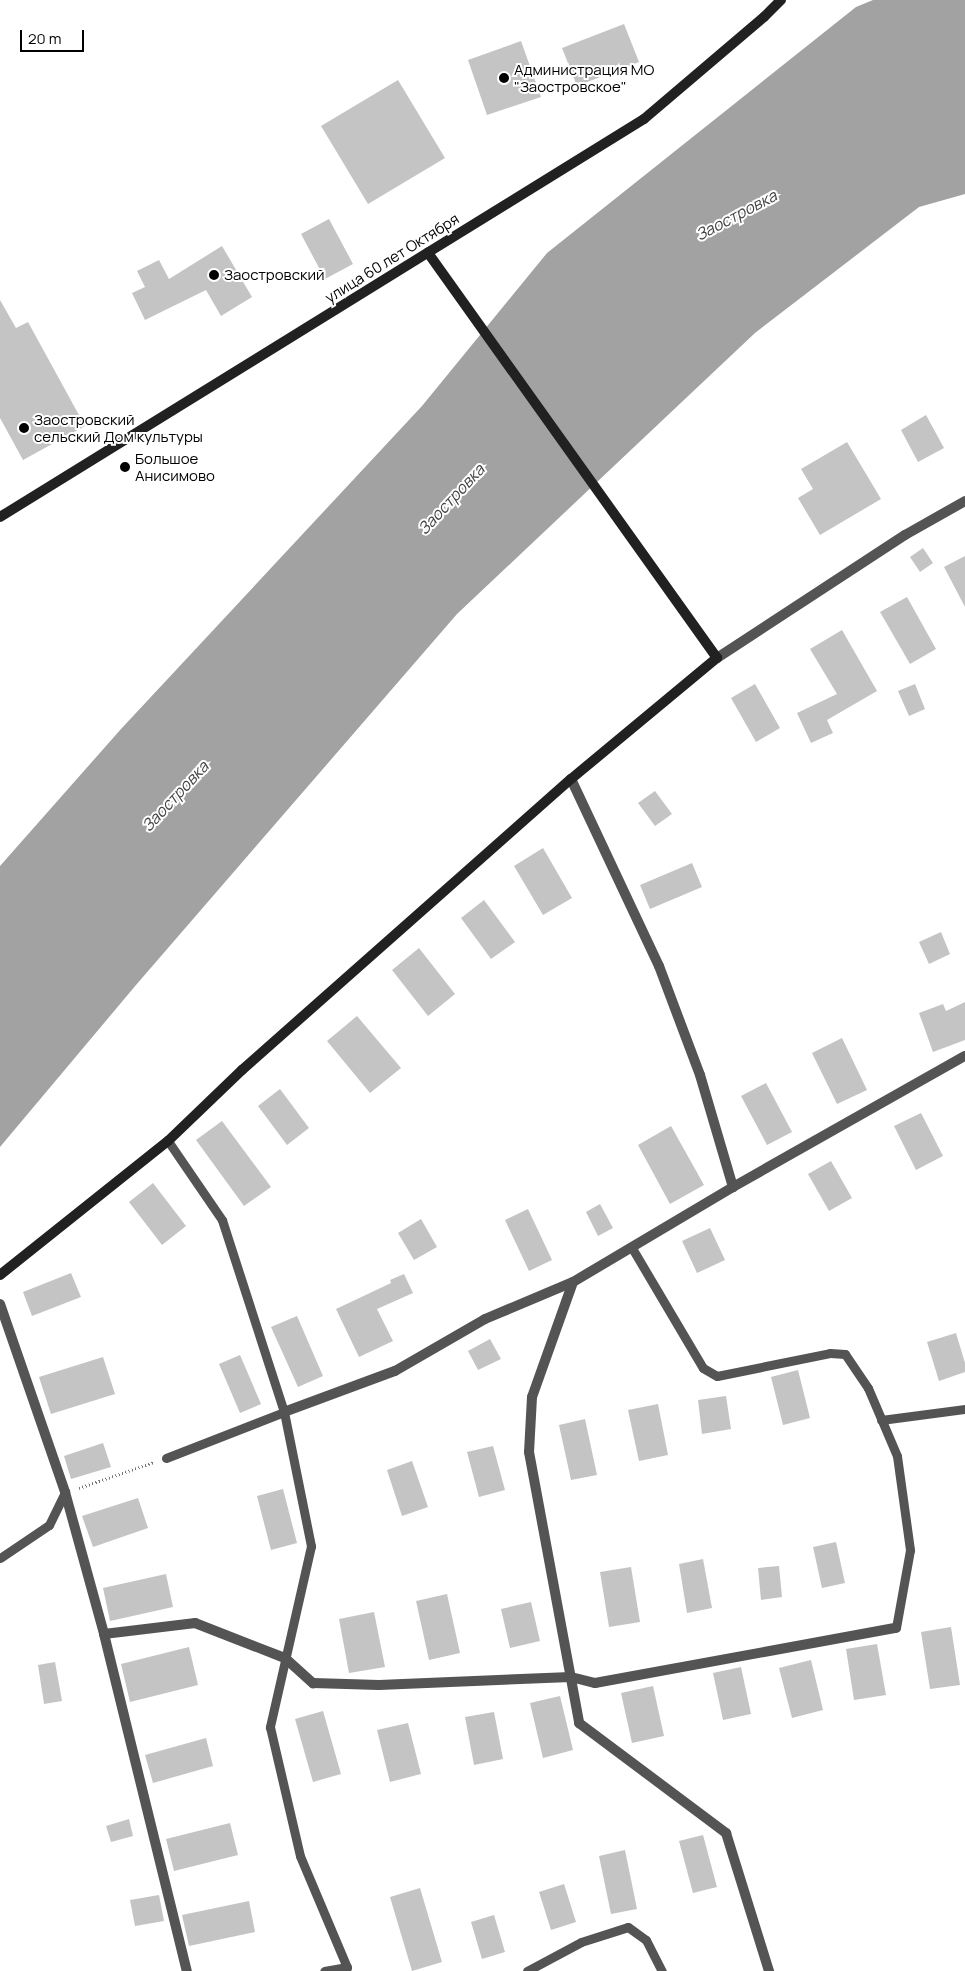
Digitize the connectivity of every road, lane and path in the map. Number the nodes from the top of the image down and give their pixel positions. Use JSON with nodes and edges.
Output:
{"nodes":[{"id":1,"x":781,"y":0,"type":"edge"},
{"id":2,"x":428,"y":253,"type":"junction"},
{"id":3,"x":965,"y":501,"type":"edge"},
{"id":4,"x":0,"y":516,"type":"edge"},
{"id":5,"x":717,"y":658,"type":"junction"},
{"id":6,"x":570,"y":779,"type":"junction"},
{"id":7,"x":965,"y":1056,"type":"edge"},
{"id":8,"x":168,"y":1141,"type":"junction"},
{"id":9,"x":734,"y":1187,"type":"junction"},
{"id":10,"x":632,"y":1248,"type":"junction"},
{"id":11,"x":0,"y":1275,"type":"edge"},
{"id":12,"x":573,"y":1282,"type":"junction"},
{"id":13,"x":0,"y":1304,"type":"edge"},
{"id":14,"x":965,"y":1409,"type":"edge"},
{"id":15,"x":284,"y":1412,"type":"junction"},
{"id":16,"x":882,"y":1420,"type":"junction"},
{"id":17,"x":166,"y":1458,"type":"joint"},
{"id":18,"x":65,"y":1492,"type":"junction"},
{"id":19,"x":0,"y":1558,"type":"edge"},
{"id":20,"x":896,"y":1628,"type":"joint"},
{"id":21,"x":104,"y":1634,"type":"junction"},
{"id":22,"x":285,"y":1658,"type":"junction"},
{"id":23,"x":571,"y":1677,"type":"junction"},
{"id":24,"x":349,"y":1969,"type":"edge"},
{"id":25,"x":187,"y":1971,"type":"edge"},
{"id":26,"x":324,"y":1971,"type":"edge"},
{"id":27,"x":527,"y":1971,"type":"edge"},
{"id":28,"x":662,"y":1971,"type":"edge"},
{"id":29,"x":768,"y":1971,"type":"edge"}],
"edges":[{"from":1,"to":2,"type":"street","name":"улица 60 лет Октября"},
{"from":2,"to":4,"type":"street","name":"улица 60 лет Октября"},
{"from":2,"to":5,"type":"street"},
{"from":3,"to":5,"type":"street"},
{"from":5,"to":6,"type":"street"},
{"from":6,"to":8,"type":"street"},
{"from":6,"to":9,"type":"street"},
{"from":7,"to":9,"type":"street"},
{"from":8,"to":11,"type":"street"},
{"from":8,"to":15,"type":"lane"},
{"from":9,"to":10,"type":"street"},
{"from":10,"to":12,"type":"street"},
{"from":10,"to":16,"type":"lane"},
{"from":12,"to":15,"type":"street"},
{"from":12,"to":23,"type":"street"},
{"from":13,"to":18,"type":"street"},
{"from":14,"to":16,"type":"lane"},
{"from":15,"to":17,"type":"lane"},
{"from":15,"to":22,"type":"lane"},
{"from":16,"to":20,"type":"lane"},
{"from":17,"to":18,"type":"path"},
{"from":18,"to":19,"type":"lane"},
{"from":18,"to":21,"type":"street"},
{"from":20,"to":23,"type":"street"},
{"from":21,"to":22,"type":"street"},
{"from":21,"to":25,"type":"street"},
{"from":22,"to":23,"type":"street"},
{"from":22,"to":24,"type":"lane"},
{"from":23,"to":29,"type":"street"},
{"from":24,"to":26,"type":"lane"},
{"from":27,"to":28,"type":"lane"}]}
